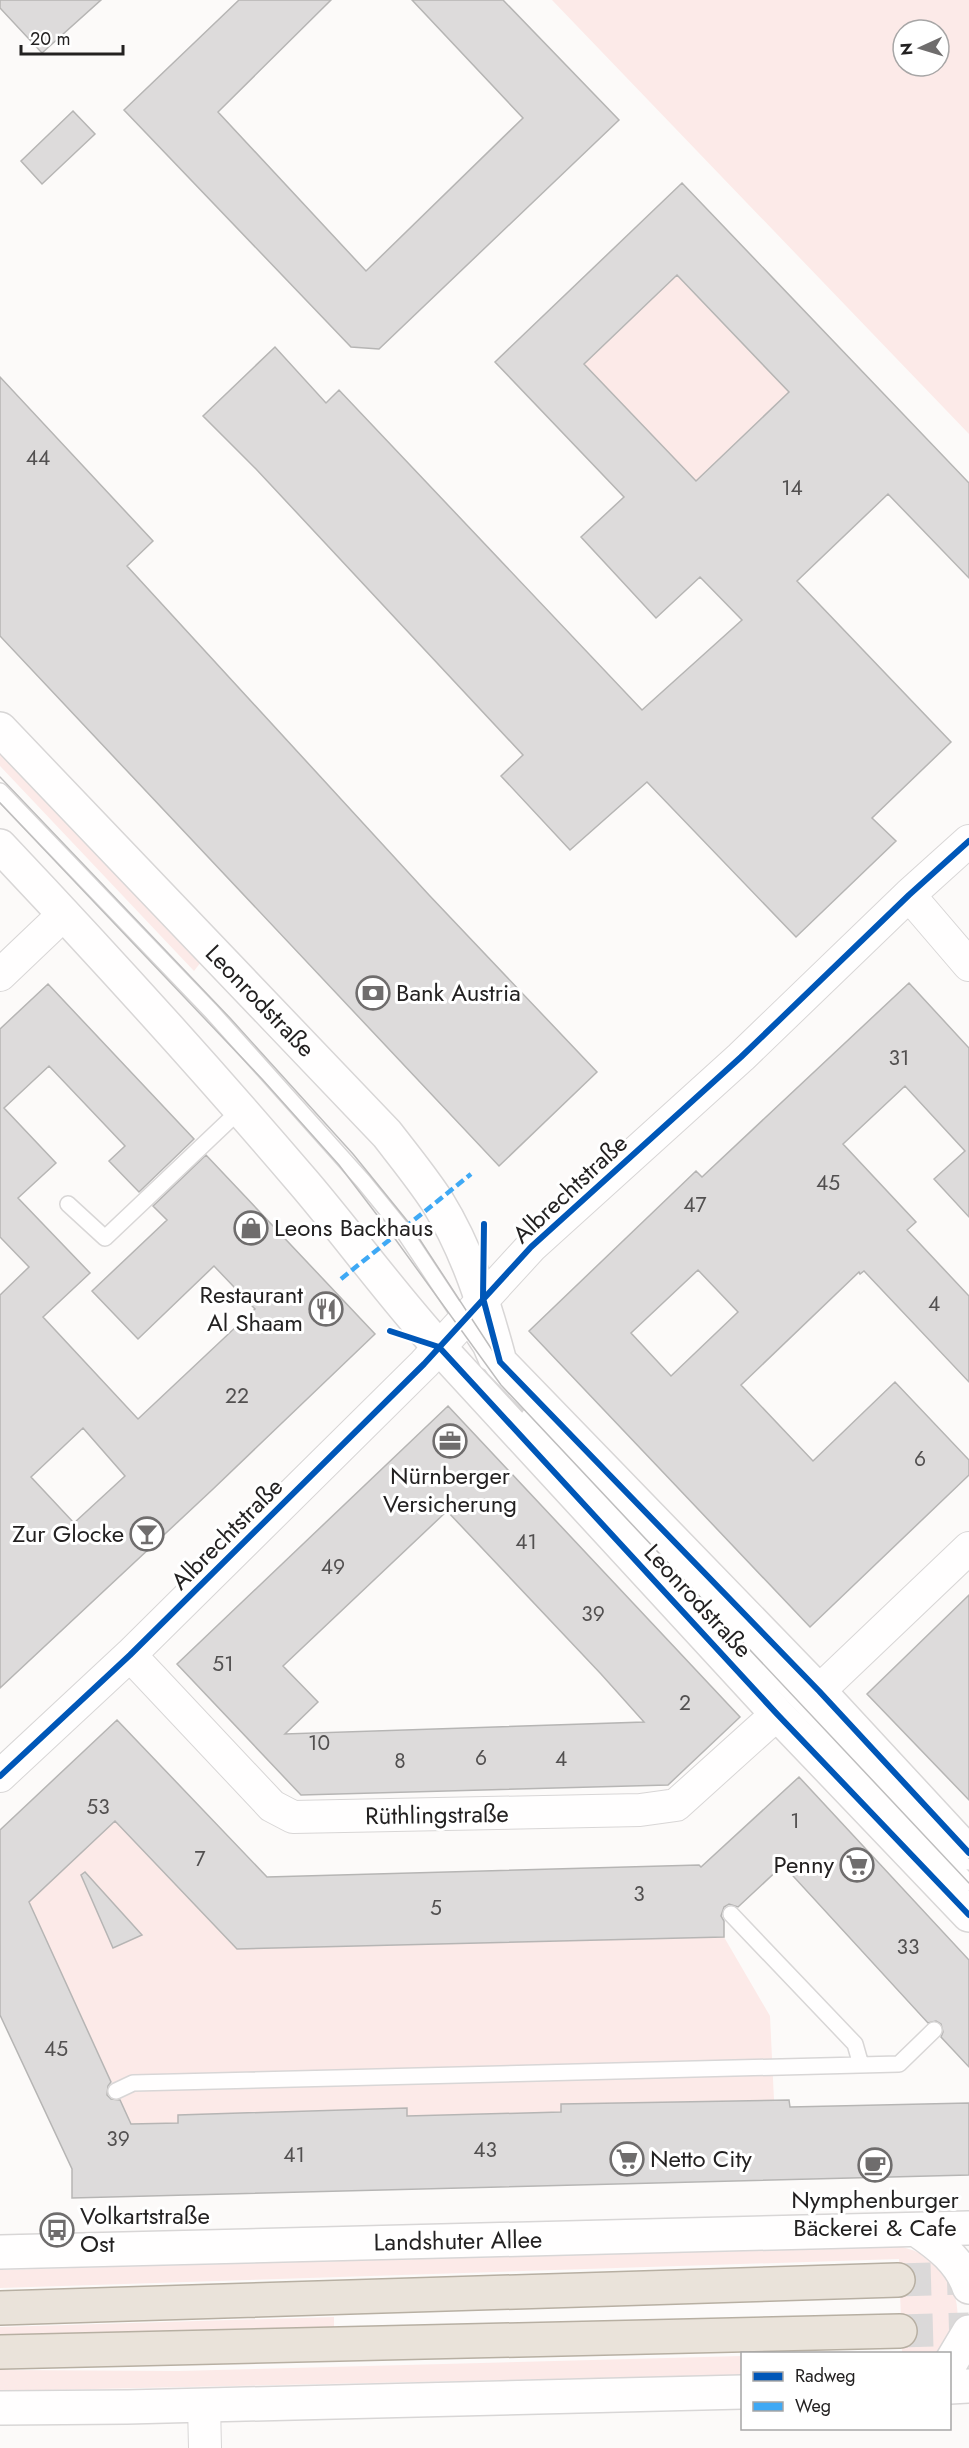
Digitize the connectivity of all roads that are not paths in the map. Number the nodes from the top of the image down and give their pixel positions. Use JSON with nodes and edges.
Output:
{"nodes":[{"id":1,"x":0,"y":729,"type":"edge"},
{"id":2,"x":0,"y":791,"type":"edge"},
{"id":3,"x":969,"y":841,"type":"edge"},
{"id":4,"x":0,"y":846,"type":"edge"},
{"id":5,"x":909,"y":895,"type":"junction"},
{"id":6,"x":64,"y":914,"type":"junction"},
{"id":7,"x":969,"y":965,"type":"edge"},
{"id":8,"x":0,"y":975,"type":"edge"},
{"id":9,"x":240,"y":1110,"type":"junction"},
{"id":10,"x":68,"y":1204,"type":"dead end"},
{"id":11,"x":473,"y":1309,"type":"junction"},
{"id":12,"x":439,"y":1347,"type":"junction"},
{"id":13,"x":517,"y":1402,"type":"dead end"},
{"id":14,"x":969,"y":1548,"type":"edge"},
{"id":15,"x":130,"y":1654,"type":"junction"},
{"id":16,"x":819,"y":1691,"type":"junction"},
{"id":17,"x":777,"y":1714,"type":"junction"},
{"id":18,"x":0,"y":1776,"type":"edge"},
{"id":19,"x":969,"y":1852,"type":"edge"},
{"id":20,"x":969,"y":1883,"type":"edge"},
{"id":21,"x":731,"y":1914,"type":"dead end"},
{"id":22,"x":969,"y":1915,"type":"edge"},
{"id":23,"x":934,"y":2030,"type":"dead end"},
{"id":24,"x":861,"y":2065,"type":"junction"},
{"id":25,"x":116,"y":2091,"type":"dead end"},
{"id":26,"x":969,"y":2228,"type":"edge"},
{"id":27,"x":917,"y":2230,"type":"junction"},
{"id":28,"x":0,"y":2252,"type":"edge"},
{"id":29,"x":898,"y":2280,"type":"tunnel mouth"},
{"id":30,"x":969,"y":2287,"type":"edge"},
{"id":31,"x":0,"y":2308,"type":"edge"},
{"id":32,"x":900,"y":2331,"type":"tunnel mouth"},
{"id":33,"x":969,"y":2332,"type":"edge"},
{"id":34,"x":0,"y":2352,"type":"edge"},
{"id":35,"x":951,"y":2362,"type":"edge"},
{"id":36,"x":969,"y":2386,"type":"edge"},
{"id":37,"x":951,"y":2387,"type":"edge"},
{"id":38,"x":741,"y":2392,"type":"edge"},
{"id":39,"x":204,"y":2405,"type":"junction"},
{"id":40,"x":0,"y":2408,"type":"edge"},
{"id":41,"x":205,"y":2448,"type":"edge"}],
"edges":[{"from":1,"to":11,"type":"main road","name":"Leonrodstraße"},
{"from":2,"to":11,"type":"lane"},
{"from":3,"to":5,"type":"street","name":"Albrechtstraße"},
{"from":4,"to":6,"type":"main road","name":"Leonrodstraße"},
{"from":5,"to":7,"type":"street"},
{"from":5,"to":11,"type":"street","name":"Albrechtstraße"},
{"from":6,"to":8,"type":"street"},
{"from":6,"to":9,"type":"main road","name":"Leonrodstraße"},
{"from":9,"to":10,"type":"lane"},
{"from":9,"to":12,"type":"main road","name":"Leonrodstraße"},
{"from":11,"to":12,"type":"street","name":"Albrechtstraße"},
{"from":11,"to":16,"type":"main road","name":"Leonrodstraße"},
{"from":12,"to":15,"type":"street","name":"Albrechtstraße"},
{"from":12,"to":17,"type":"main road","name":"Leonrodstraße"},
{"from":13,"to":20,"type":"lane"},
{"from":14,"to":16,"type":"street"},
{"from":15,"to":17,"type":"street","name":"Rüthlingstraße"},
{"from":15,"to":18,"type":"street","name":"Albrechtstraße"},
{"from":16,"to":19,"type":"main road","name":"Leonrodstraße"},
{"from":17,"to":22,"type":"main road","name":"Leonrodstraße"},
{"from":21,"to":24,"type":"lane"},
{"from":23,"to":24,"type":"lane"},
{"from":24,"to":25,"type":"lane"},
{"from":26,"to":27,"type":"main road","name":"Landshuter Allee"},
{"from":27,"to":28,"type":"main road","name":"Landshuter Allee"},
{"from":27,"to":30,"type":"main road"},
{"from":29,"to":31,"type":"highway"},
{"from":32,"to":34,"type":"highway"},
{"from":33,"to":35,"type":"main road"},
{"from":36,"to":37,"type":"main road"},
{"from":38,"to":39,"type":"main road"},
{"from":39,"to":40,"type":"main road"},
{"from":39,"to":41,"type":"street"}]}
